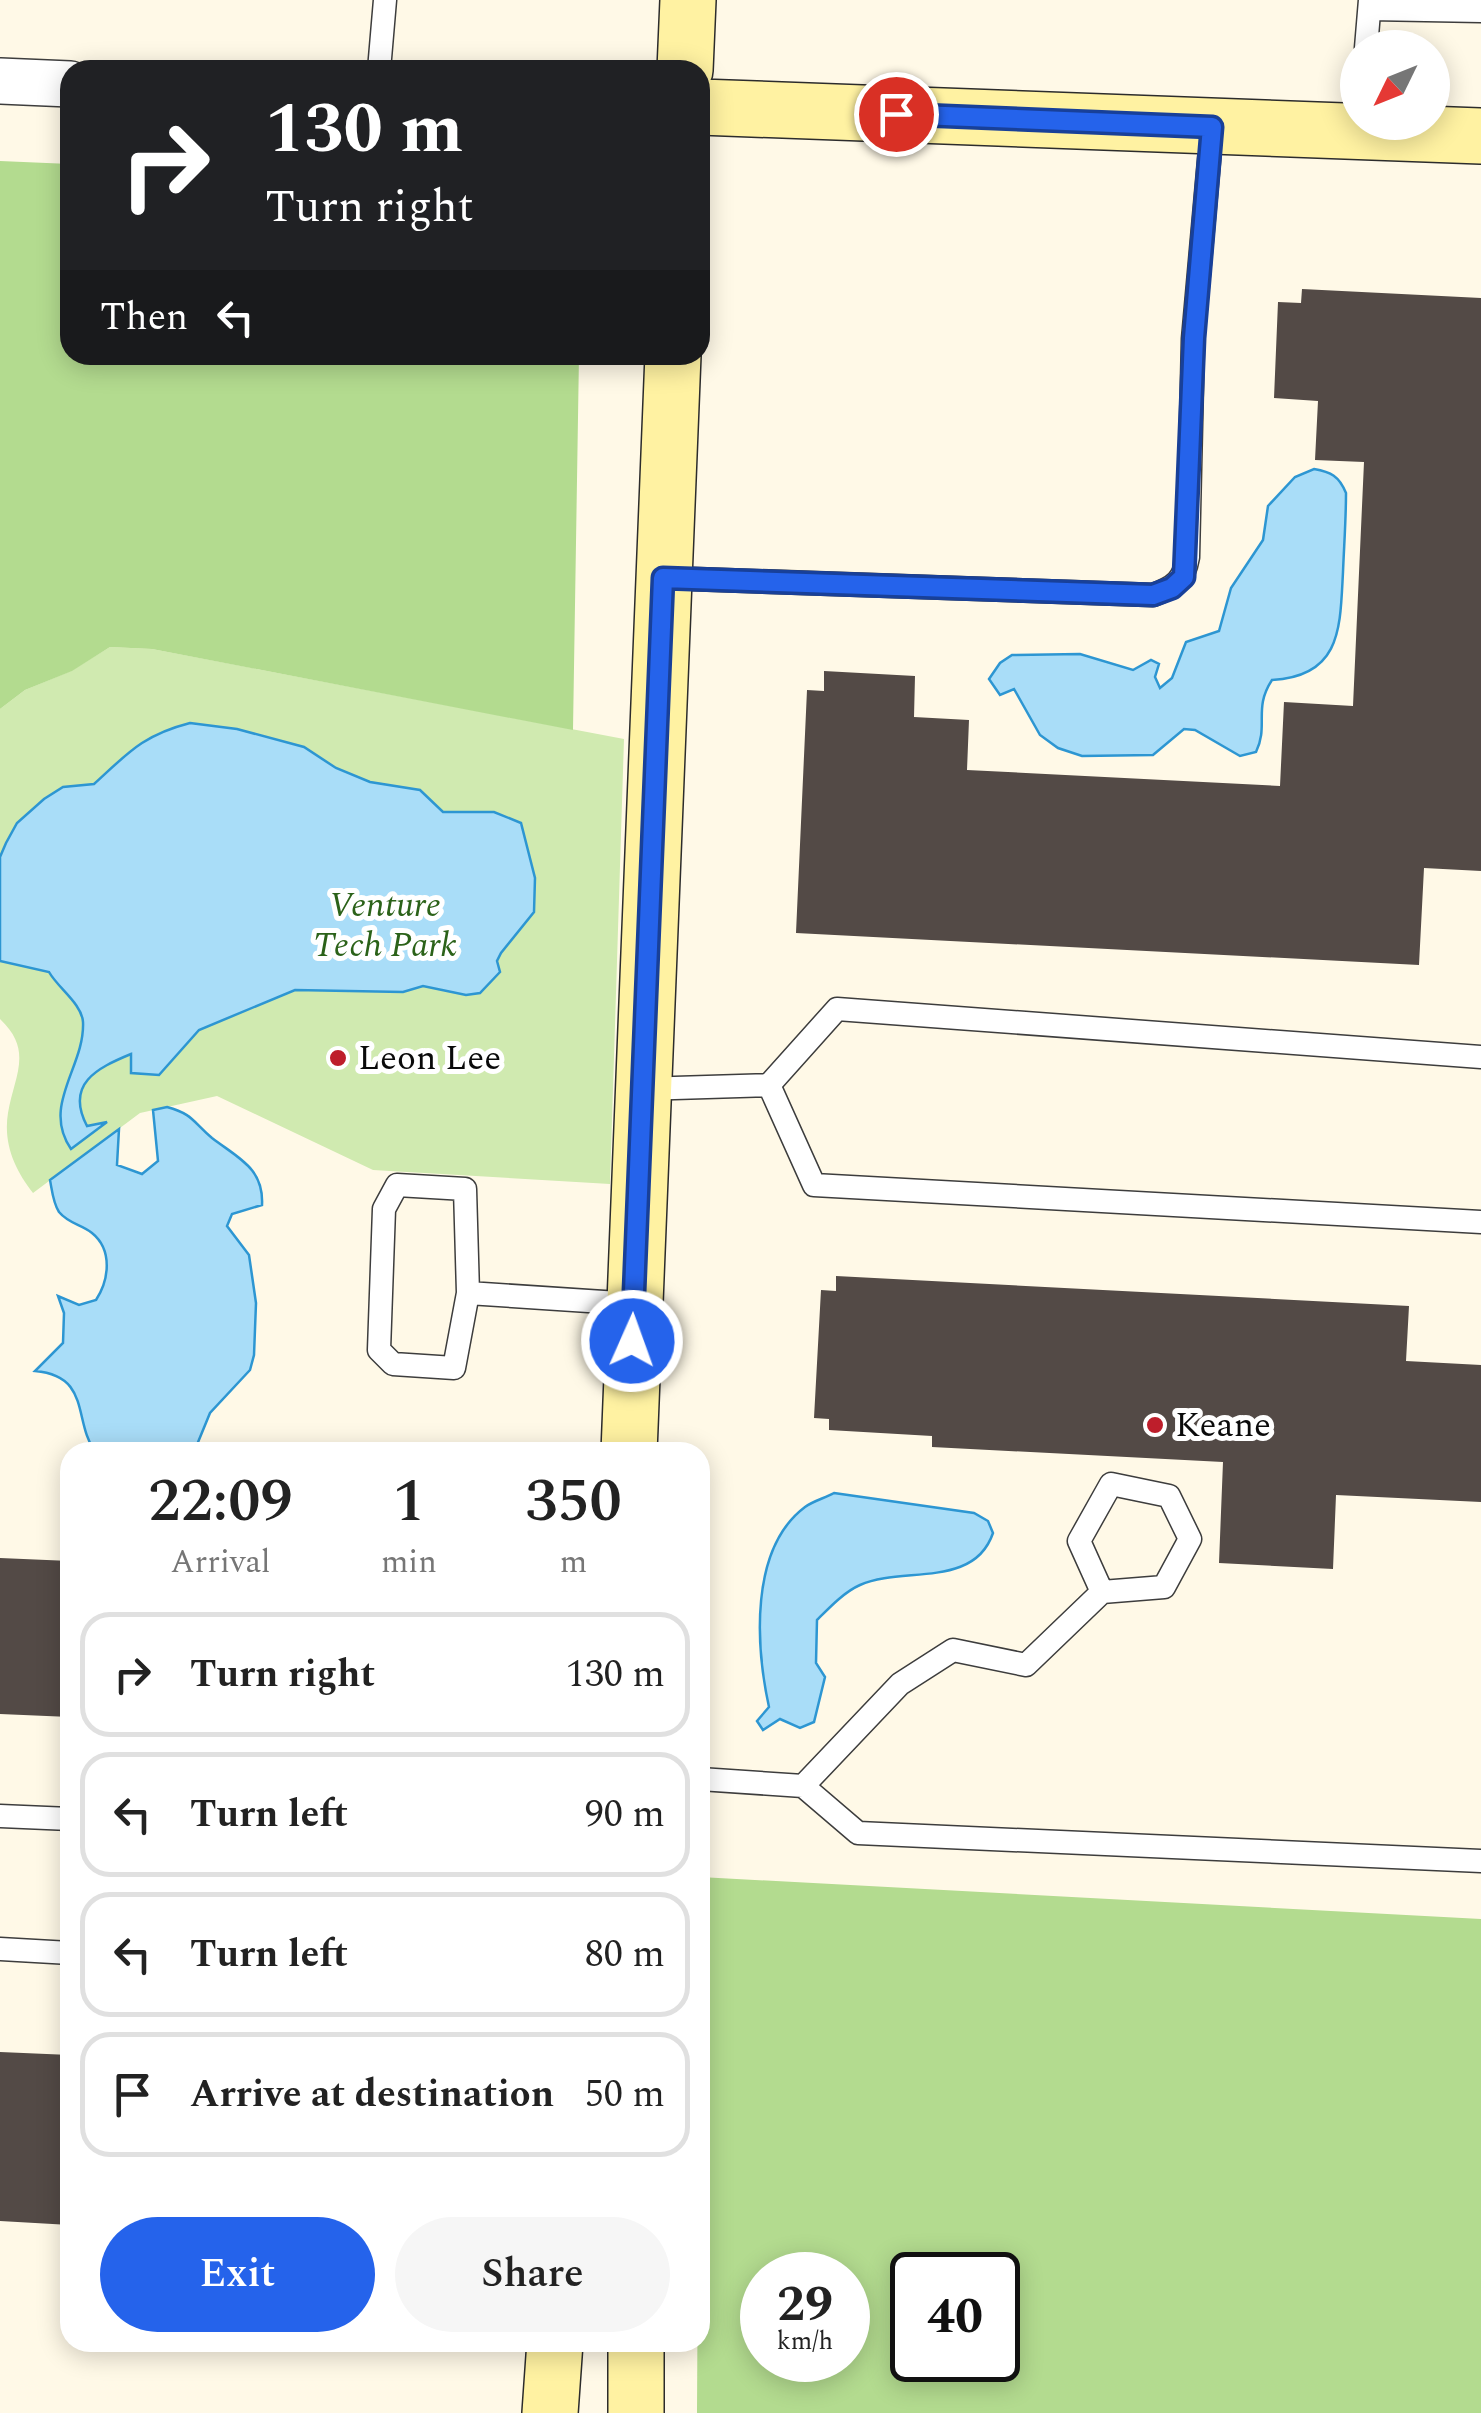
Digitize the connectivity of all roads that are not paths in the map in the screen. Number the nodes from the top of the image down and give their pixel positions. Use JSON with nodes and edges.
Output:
{"nodes":[{"id":1,"x":385,"y":0,"type":"edge"},
{"id":2,"x":688,"y":0,"type":"edge"},
{"id":3,"x":1370,"y":4,"type":"edge"},
{"id":4,"x":1481,"y":11,"type":"edge"},
{"id":5,"x":1368,"y":30,"type":"edge"},
{"id":6,"x":380,"y":60,"type":"edge"},
{"id":7,"x":685,"y":60,"type":"edge"},
{"id":8,"x":0,"y":81,"type":"edge"},
{"id":9,"x":60,"y":84,"type":"edge"},
{"id":10,"x":710,"y":107,"type":"edge"},
{"id":11,"x":1212,"y":127,"type":"junction"},
{"id":12,"x":1340,"y":128,"type":"edge"},
{"id":13,"x":1450,"y":134,"type":"edge"},
{"id":14,"x":1481,"y":136,"type":"edge"},
{"id":15,"x":673,"y":365,"type":"edge"},
{"id":16,"x":663,"y":578,"type":"junction"},
{"id":17,"x":1481,"y":1057,"type":"edge"},
{"id":18,"x":769,"y":1084,"type":"junction"},
{"id":19,"x":641,"y":1090,"type":"junction"},
{"id":20,"x":1481,"y":1222,"type":"edge"},
{"id":21,"x":468,"y":1293,"type":"junction"},
{"id":22,"x":634,"y":1304,"type":"junction"},
{"id":23,"x":629,"y":1442,"type":"edge"},
{"id":24,"x":1102,"y":1592,"type":"junction"},
{"id":25,"x":710,"y":1780,"type":"edge"},
{"id":26,"x":803,"y":1786,"type":"junction"},
{"id":27,"x":0,"y":1816,"type":"edge"},
{"id":28,"x":60,"y":1819,"type":"edge"},
{"id":29,"x":1481,"y":1861,"type":"edge"},
{"id":30,"x":0,"y":1949,"type":"edge"},
{"id":31,"x":60,"y":1952,"type":"edge"},
{"id":32,"x":554,"y":2352,"type":"edge"},
{"id":33,"x":636,"y":2352,"type":"edge"},
{"id":34,"x":550,"y":2413,"type":"edge"},
{"id":35,"x":636,"y":2413,"type":"edge"}],
"edges":[{"from":1,"to":6,"type":"lane"},
{"from":2,"to":7,"type":"street"},
{"from":3,"to":4,"type":"lane"},
{"from":3,"to":5,"type":"lane"},
{"from":8,"to":9,"type":"street"},
{"from":10,"to":11,"type":"street"},
{"from":11,"to":12,"type":"street"},
{"from":11,"to":16,"type":"lane"},
{"from":13,"to":14,"type":"street"},
{"from":15,"to":16,"type":"street"},
{"from":16,"to":19,"type":"street"},
{"from":17,"to":18,"type":"lane"},
{"from":18,"to":19,"type":"lane"},
{"from":18,"to":20,"type":"lane"},
{"from":19,"to":22,"type":"street"},
{"from":21,"to":21,"type":"lane"},
{"from":21,"to":22,"type":"lane"},
{"from":22,"to":23,"type":"street"},
{"from":24,"to":24,"type":"lane"},
{"from":24,"to":26,"type":"lane"},
{"from":25,"to":26,"type":"lane"},
{"from":26,"to":29,"type":"lane"},
{"from":27,"to":28,"type":"lane"},
{"from":30,"to":31,"type":"lane"},
{"from":32,"to":34,"type":"street"},
{"from":33,"to":35,"type":"street"}]}
